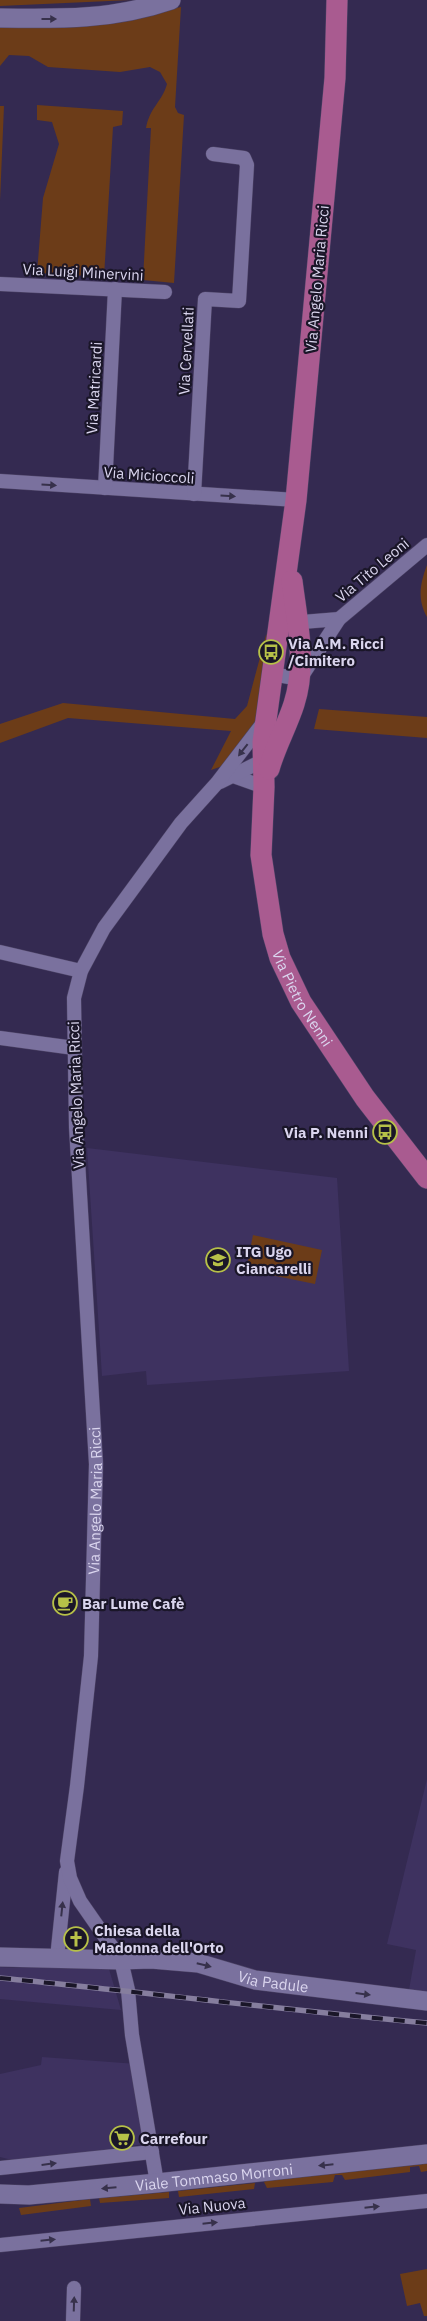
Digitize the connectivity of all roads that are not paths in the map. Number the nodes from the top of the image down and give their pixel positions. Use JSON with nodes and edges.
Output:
{"nodes":[{"id":1,"x":170,"y":0,"type":"edge"},
{"id":2,"x":337,"y":0,"type":"edge"},
{"id":3,"x":0,"y":18,"type":"edge"},
{"id":4,"x":213,"y":154,"type":"dead end"},
{"id":5,"x":0,"y":284,"type":"edge"},
{"id":6,"x":115,"y":290,"type":"junction"},
{"id":7,"x":165,"y":292,"type":"dead end"},
{"id":8,"x":0,"y":482,"type":"edge"},
{"id":9,"x":105,"y":488,"type":"junction"},
{"id":10,"x":194,"y":494,"type":"junction"},
{"id":11,"x":296,"y":500,"type":"junction"},
{"id":12,"x":427,"y":545,"type":"edge"},
{"id":13,"x":339,"y":619,"type":"junction"},
{"id":14,"x":288,"y":623,"type":"junction"},
{"id":15,"x":272,"y":674,"type":"junction"},
{"id":16,"x":300,"y":679,"type":"junction"},
{"id":17,"x":294,"y":704,"type":"junction"},
{"id":18,"x":267,"y":708,"type":"junction"},
{"id":19,"x":268,"y":758,"type":"junction"},
{"id":20,"x":233,"y":776,"type":"junction"},
{"id":21,"x":217,"y":783,"type":"junction"},
{"id":22,"x":264,"y":787,"type":"junction"},
{"id":23,"x":0,"y":952,"type":"edge"},
{"id":24,"x":81,"y":971,"type":"junction"},
{"id":25,"x":0,"y":1038,"type":"edge"},
{"id":26,"x":74,"y":1048,"type":"junction"},
{"id":27,"x":427,"y":1178,"type":"edge"},
{"id":28,"x":67,"y":1861,"type":"junction"},
{"id":29,"x":0,"y":1956,"type":"edge"},
{"id":30,"x":57,"y":1958,"type":"junction"},
{"id":31,"x":121,"y":1960,"type":"junction"},
{"id":32,"x":427,"y":2002,"type":"edge"},
{"id":33,"x":152,"y":2152,"type":"junction"},
{"id":34,"x":427,"y":2154,"type":"edge"},
{"id":35,"x":0,"y":2168,"type":"edge"},
{"id":36,"x":157,"y":2183,"type":"junction"},
{"id":37,"x":0,"y":2194,"type":"edge"},
{"id":38,"x":427,"y":2201,"type":"edge"},
{"id":39,"x":0,"y":2245,"type":"edge"},
{"id":40,"x":74,"y":2288,"type":"dead end"},
{"id":41,"x":73,"y":2321,"type":"edge"}],
"edges":[{"from":3,"to":1,"type":"street","one_way":true},
{"from":2,"to":11,"type":"main road","name":"Via Angelo Maria Ricci"},
{"from":4,"to":10,"type":"street","name":"Via Cervellati"},
{"from":5,"to":6,"type":"street","name":"Via Luigi Minervini"},
{"from":6,"to":7,"type":"street","name":"Via Luigi Minervini"},
{"from":6,"to":9,"type":"street","name":"Via Matricardi"},
{"from":8,"to":9,"type":"street","name":"Via Micioccoli","one_way":true},
{"from":9,"to":10,"type":"street","name":"Via Micioccoli"},
{"from":10,"to":11,"type":"street","name":"Via Micioccoli","one_way":true},
{"from":11,"to":14,"type":"main road","name":"Via Angelo Maria Ricci"},
{"from":12,"to":13,"type":"street","name":"Via Tito Leoni"},
{"from":13,"to":14,"type":"street","name":"Via Tito Leoni"},
{"from":13,"to":16,"type":"street","name":"Via Tito Leoni"},
{"from":14,"to":15,"type":"main road","name":"Via Angelo Maria Ricci"},
{"from":14,"to":16,"type":"main road","name":"Via Angelo Maria Ricci"},
{"from":15,"to":16,"type":"street"},
{"from":15,"to":18,"type":"main road","name":"Via Angelo Maria Ricci"},
{"from":16,"to":17,"type":"main road","name":"Via Angelo Maria Ricci"},
{"from":17,"to":18,"type":"street"},
{"from":17,"to":19,"type":"main road","name":"Via Angelo Maria Ricci"},
{"from":18,"to":19,"type":"main road","name":"Via Angelo Maria Ricci"},
{"from":18,"to":21,"type":"street","name":"Via Angelo Maria Ricci","one_way":true},
{"from":19,"to":20,"type":"street","name":"Via Angelo Maria Ricci"},
{"from":19,"to":22,"type":"main road","name":"Via Angelo Maria Ricci"},
{"from":20,"to":21,"type":"street","name":"Via Angelo Maria Ricci"},
{"from":20,"to":22,"type":"street"},
{"from":21,"to":24,"type":"street","name":"Via Angelo Maria Ricci"},
{"from":22,"to":27,"type":"main road","name":"Via Pietro Nenni"},
{"from":23,"to":24,"type":"street"},
{"from":24,"to":26,"type":"street","name":"Via Angelo Maria Ricci"},
{"from":25,"to":26,"type":"street"},
{"from":26,"to":28,"type":"street","name":"Via Angelo Maria Ricci"},
{"from":30,"to":28,"type":"street","one_way":true},
{"from":28,"to":31,"type":"street","name":"Via Angelo Maria Ricci"},
{"from":29,"to":30,"type":"street","name":"Via Padule"},
{"from":30,"to":31,"type":"street","name":"Via Padule"},
{"from":31,"to":32,"type":"street","name":"Via Padule","one_way":true},
{"from":31,"to":33,"type":"street","name":"Via Angelo Maria Ricci"},
{"from":35,"to":33,"type":"street","one_way":true},
{"from":33,"to":36,"type":"street","name":"Via Angelo Maria Ricci"},
{"from":34,"to":36,"type":"street","name":"Viale Tommaso Morroni","one_way":true},
{"from":36,"to":37,"type":"street","name":"Viale Tommaso Morroni","one_way":true},
{"from":39,"to":38,"type":"street","name":"Via Nuova","one_way":true},
{"from":41,"to":40,"type":"street","one_way":true}]}
